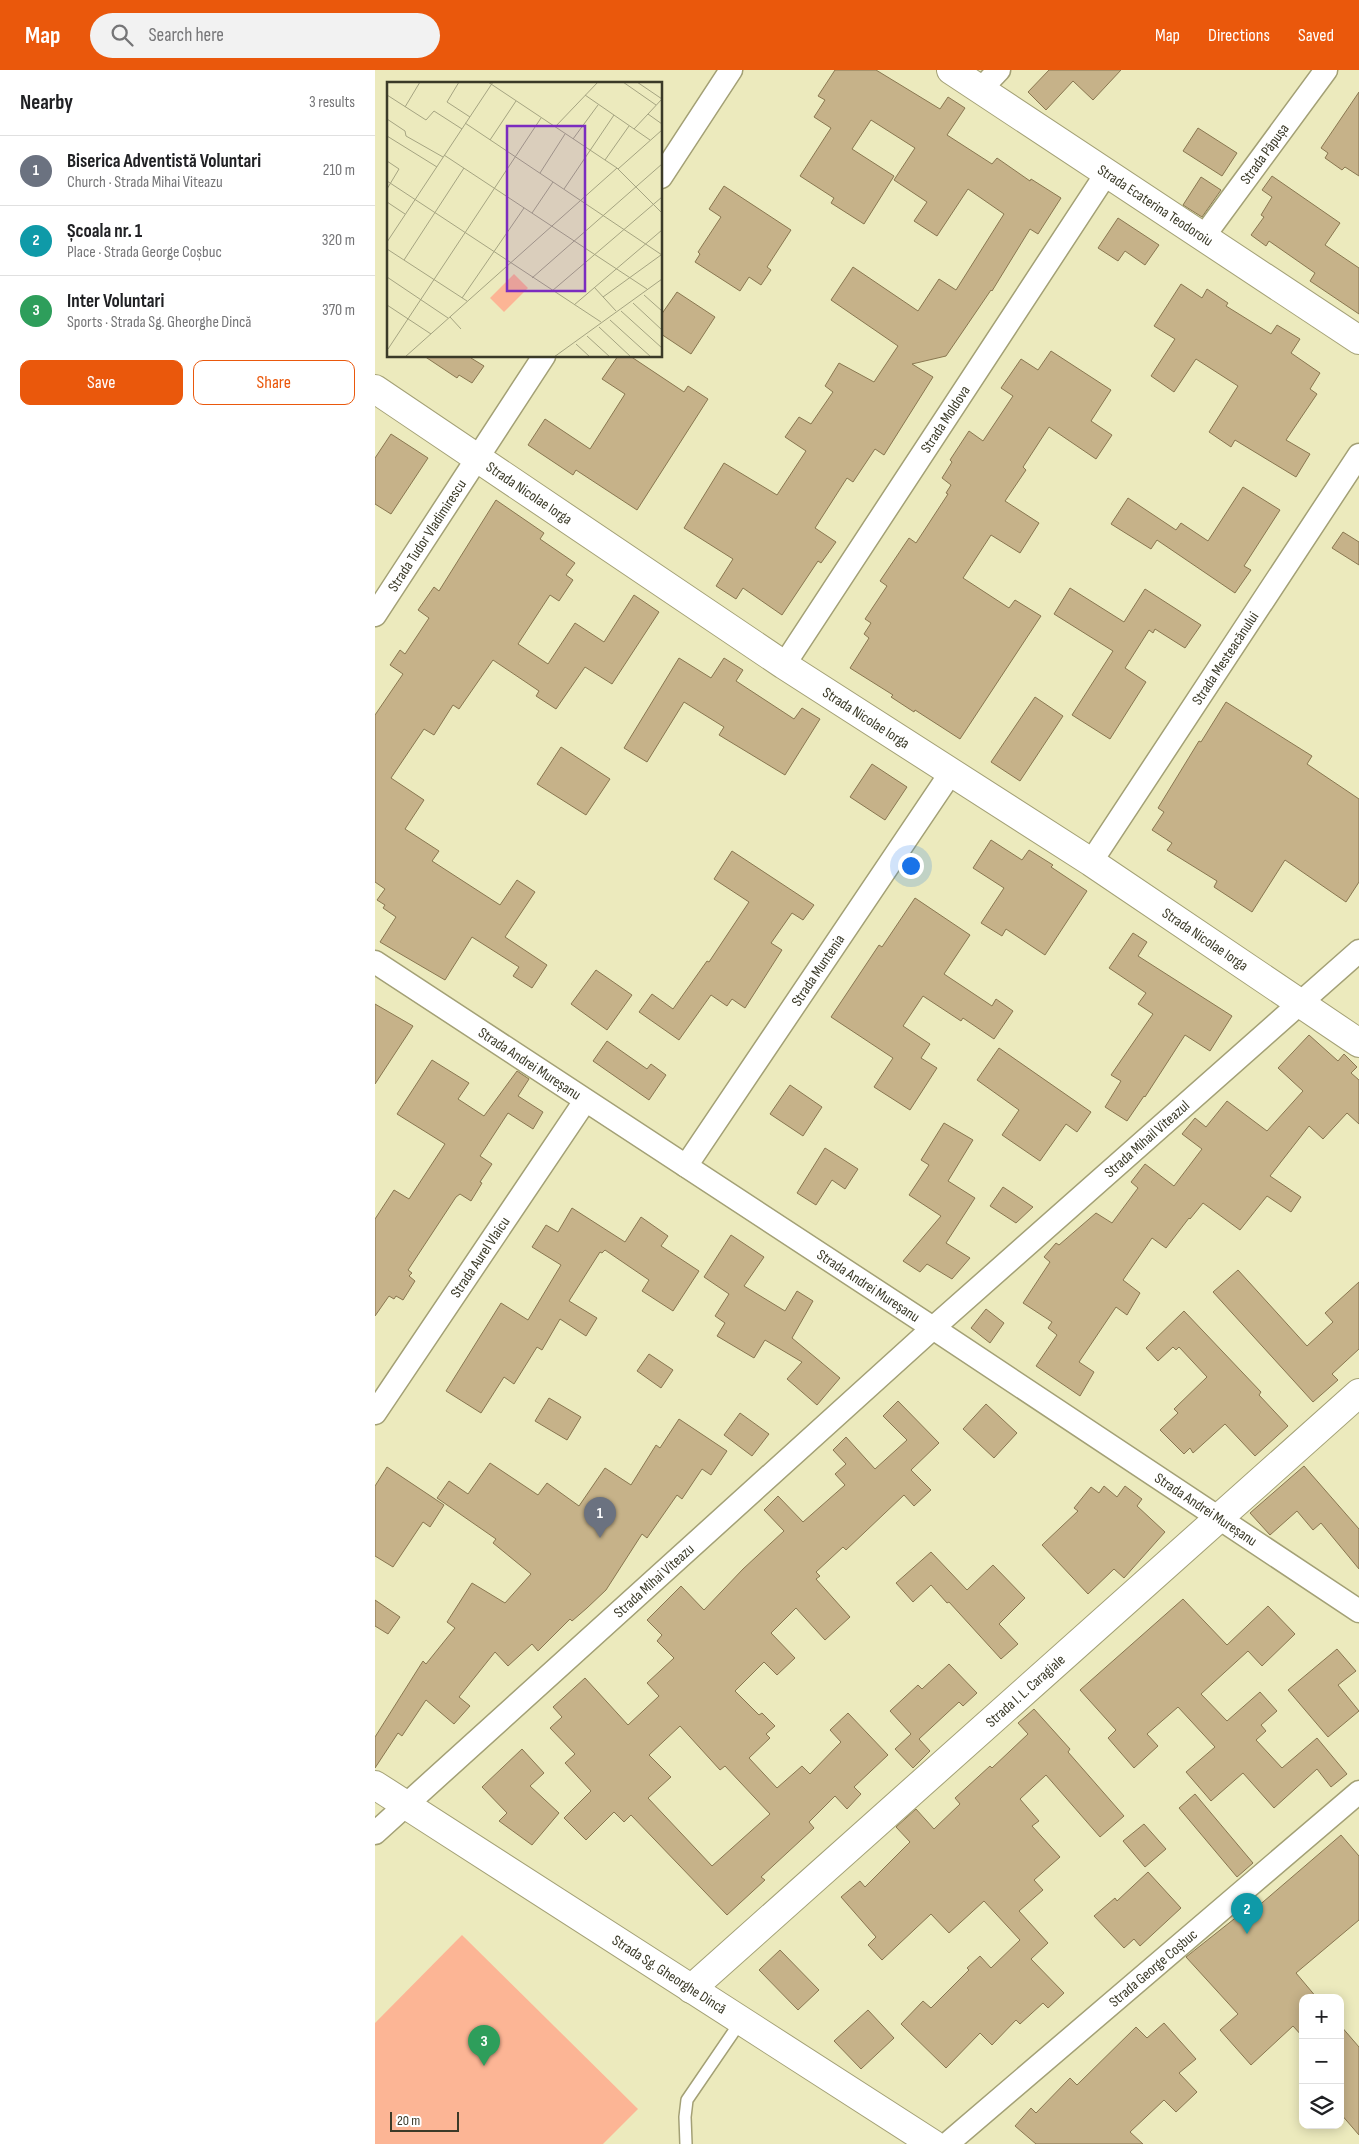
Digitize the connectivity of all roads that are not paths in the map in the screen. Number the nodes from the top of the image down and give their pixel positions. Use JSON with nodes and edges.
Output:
{"nodes":[{"id":1,"x":731,"y":70,"type":"edge"},
{"id":2,"x":951,"y":70,"type":"edge"},
{"id":3,"x":1326,"y":70,"type":"edge"},
{"id":4,"x":990,"y":80,"type":"edge"},
{"id":5,"x":663,"y":174,"type":"edge"},
{"id":6,"x":1106,"y":174,"type":"junction"},
{"id":7,"x":1204,"y":236,"type":"junction"},
{"id":8,"x":1359,"y":340,"type":"edge"},
{"id":9,"x":544,"y":358,"type":"edge"},
{"id":10,"x":375,"y":389,"type":"edge"},
{"id":11,"x":1359,"y":455,"type":"edge"},
{"id":12,"x":478,"y":458,"type":"junction"},
{"id":13,"x":375,"y":615,"type":"edge"},
{"id":14,"x":784,"y":665,"type":"junction"},
{"id":15,"x":950,"y":774,"type":"junction"},
{"id":16,"x":1091,"y":862,"type":"junction"},
{"id":17,"x":1359,"y":951,"type":"edge"},
{"id":18,"x":375,"y":962,"type":"edge"},
{"id":19,"x":1300,"y":1003,"type":"junction"},
{"id":20,"x":1359,"y":1043,"type":"edge"},
{"id":21,"x":585,"y":1101,"type":"junction"},
{"id":22,"x":686,"y":1166,"type":"junction"},
{"id":23,"x":933,"y":1328,"type":"junction"},
{"id":24,"x":1359,"y":1394,"type":"edge"},
{"id":25,"x":375,"y":1413,"type":"edge"},
{"id":26,"x":1219,"y":1517,"type":"junction"},
{"id":27,"x":1359,"y":1611,"type":"edge"},
{"id":28,"x":375,"y":1786,"type":"edge"},
{"id":29,"x":1359,"y":1792,"type":"edge"},
{"id":30,"x":406,"y":1806,"type":"junction"},
{"id":31,"x":375,"y":1833,"type":"edge"},
{"id":32,"x":691,"y":1989,"type":"junction"},
{"id":33,"x":741,"y":2022,"type":"junction"},
{"id":34,"x":687,"y":2144,"type":"edge"},
{"id":35,"x":933,"y":2144,"type":"edge"},
{"id":36,"x":947,"y":2144,"type":"edge"}],
"edges":[{"from":1,"to":5,"type":"street"},
{"from":2,"to":4,"type":"street","name":"Strada Ecaterina Teodoroiu"},
{"from":3,"to":7,"type":"street","name":"Strada Păpușa"},
{"from":4,"to":6,"type":"street","name":"Strada Ecaterina Teodoroiu"},
{"from":6,"to":7,"type":"street","name":"Strada Ecaterina Teodoroiu"},
{"from":6,"to":14,"type":"street","name":"Strada Moldova"},
{"from":7,"to":8,"type":"street","name":"Strada Ecaterina Teodoroiu"},
{"from":9,"to":12,"type":"street","name":"Strada Tudor Vladimirescu"},
{"from":10,"to":12,"type":"street","name":"Strada Nicolae Iorga"},
{"from":11,"to":16,"type":"street","name":"Strada Mesteacănului"},
{"from":12,"to":13,"type":"street","name":"Strada Tudor Vladimirescu"},
{"from":12,"to":14,"type":"street","name":"Strada Nicolae Iorga"},
{"from":14,"to":15,"type":"street","name":"Strada Nicolae Iorga"},
{"from":15,"to":16,"type":"street","name":"Strada Nicolae Iorga"},
{"from":15,"to":22,"type":"street","name":"Strada Muntenia"},
{"from":16,"to":19,"type":"street","name":"Strada Nicolae Iorga"},
{"from":17,"to":19,"type":"street","name":"Strada Mihail Viteazul"},
{"from":18,"to":21,"type":"street","name":"Strada Andrei Mureșanu"},
{"from":19,"to":20,"type":"street","name":"Strada Nicolae Iorga"},
{"from":19,"to":23,"type":"street","name":"Strada Mihail Viteazul"},
{"from":21,"to":22,"type":"street","name":"Strada Andrei Mureșanu"},
{"from":21,"to":25,"type":"street","name":"Strada Aurel Vlaicu"},
{"from":22,"to":23,"type":"street","name":"Strada Andrei Mureșanu"},
{"from":23,"to":26,"type":"street","name":"Strada Andrei Mureșanu"},
{"from":23,"to":30,"type":"street","name":"Strada Mihai Viteazu"},
{"from":24,"to":26,"type":"street","name":"Strada I. L. Caragiale"},
{"from":26,"to":27,"type":"street","name":"Strada Andrei Mureșanu"},
{"from":26,"to":32,"type":"street","name":"Strada I. L. Caragiale"},
{"from":28,"to":30,"type":"street","name":"Strada Sg. Gheorghe Dincă"},
{"from":29,"to":36,"type":"street","name":"Strada George Coșbuc"},
{"from":30,"to":31,"type":"street","name":"Strada Mihai Viteazu"},
{"from":30,"to":32,"type":"street","name":"Strada Sg. Gheorghe Dincă"},
{"from":32,"to":33,"type":"street","name":"Strada Sg. Gheorghe Dincă"},
{"from":33,"to":34,"type":"lane"},
{"from":33,"to":35,"type":"street","name":"Strada Sg. Gheorghe Dincă"}]}
